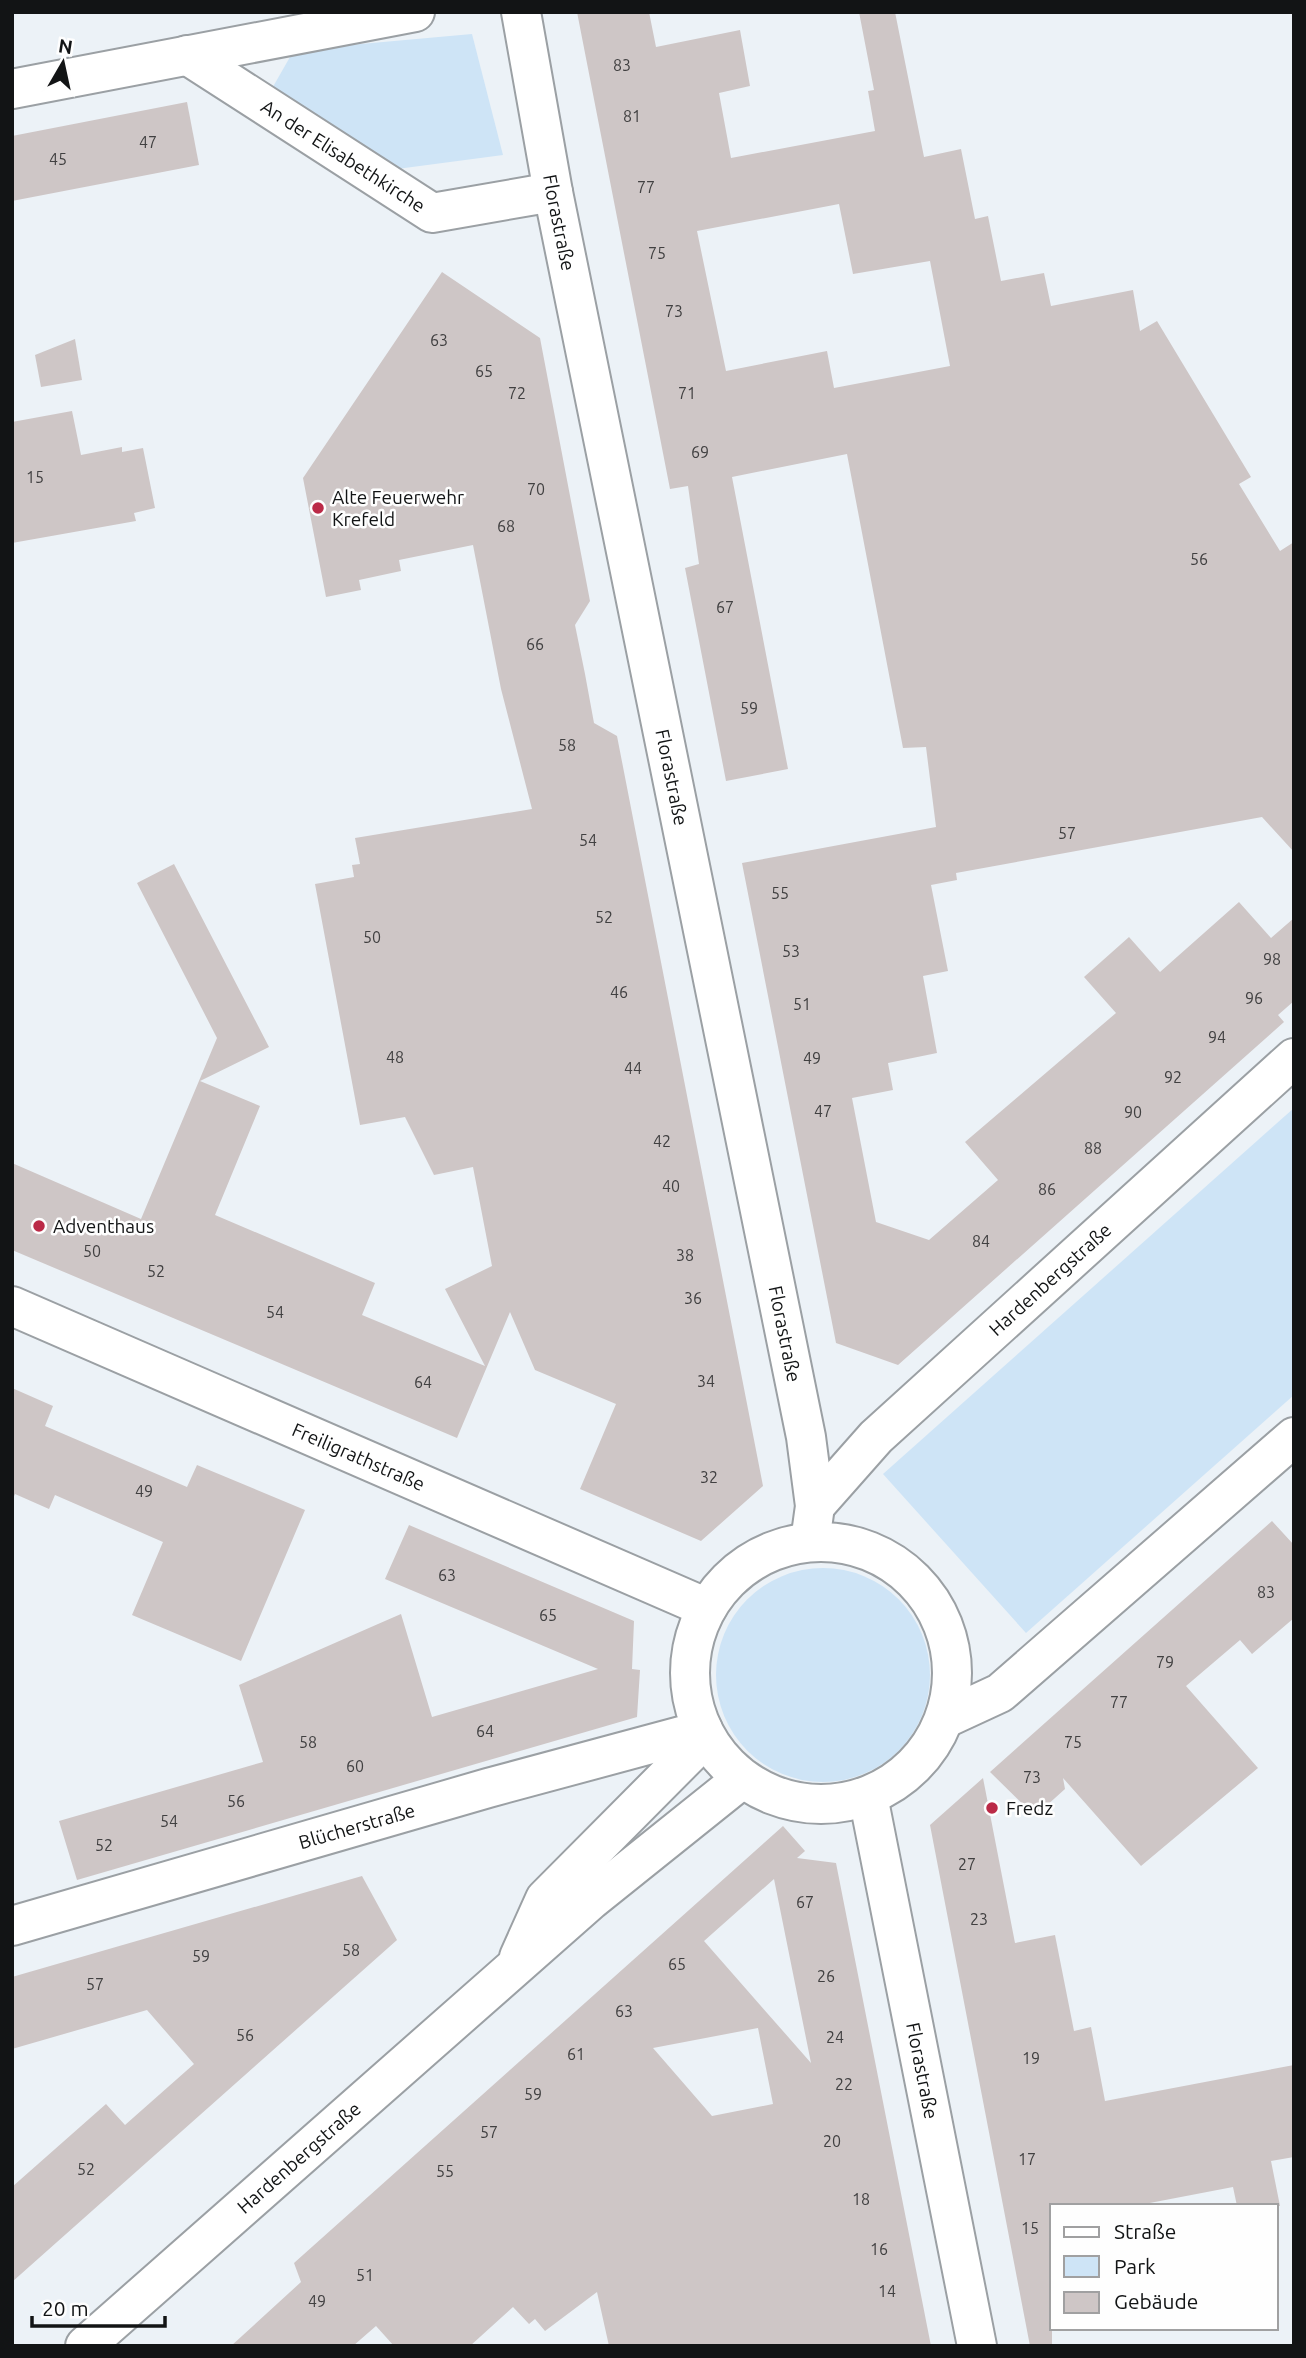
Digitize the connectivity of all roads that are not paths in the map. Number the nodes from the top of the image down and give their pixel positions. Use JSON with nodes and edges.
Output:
{"nodes":[{"id":1,"x":415,"y":12,"type":"edge"},
{"id":2,"x":521,"y":12,"type":"edge"},
{"id":3,"x":187,"y":55,"type":"junction"},
{"id":4,"x":12,"y":89,"type":"edge"},
{"id":5,"x":553,"y":192,"type":"junction"},
{"id":6,"x":1294,"y":1058,"type":"edge"},
{"id":7,"x":12,"y":1306,"type":"edge"},
{"id":8,"x":1294,"y":1437,"type":"edge"},
{"id":9,"x":813,"y":1524,"type":"junction"},
{"id":10,"x":707,"y":1608,"type":"junction"},
{"id":11,"x":946,"y":1718,"type":"junction"},
{"id":12,"x":704,"y":1733,"type":"junction"},
{"id":13,"x":742,"y":1779,"type":"junction"},
{"id":14,"x":868,"y":1796,"type":"junction"},
{"id":15,"x":12,"y":1926,"type":"edge"},
{"id":16,"x":513,"y":1968,"type":"junction"},
{"id":17,"x":85,"y":2346,"type":"edge"},
{"id":18,"x":977,"y":2346,"type":"edge"}],
"edges":[{"from":1,"to":3,"type":"street"},
{"from":2,"to":5,"type":"street","name":"Florastraße"},
{"from":3,"to":4,"type":"street"},
{"from":3,"to":5,"type":"street","name":"An der Elisabethkirche"},
{"from":5,"to":9,"type":"street","name":"Florastraße"},
{"from":6,"to":9,"type":"street","name":"Hardenbergstraße"},
{"from":7,"to":10,"type":"street","name":"Freiligrathstraße"},
{"from":8,"to":11,"type":"street"},
{"from":9,"to":10,"type":"street"},
{"from":9,"to":11,"type":"street"},
{"from":10,"to":12,"type":"street"},
{"from":11,"to":14,"type":"street"},
{"from":12,"to":13,"type":"street"},
{"from":12,"to":15,"type":"street","name":"Blücherstraße"},
{"from":12,"to":16,"type":"street","name":"Hardenbergstraße"},
{"from":13,"to":14,"type":"street"},
{"from":13,"to":16,"type":"street","name":"Hardenbergstraße"},
{"from":14,"to":18,"type":"street","name":"Florastraße"},
{"from":16,"to":17,"type":"street","name":"Hardenbergstraße"}]}
